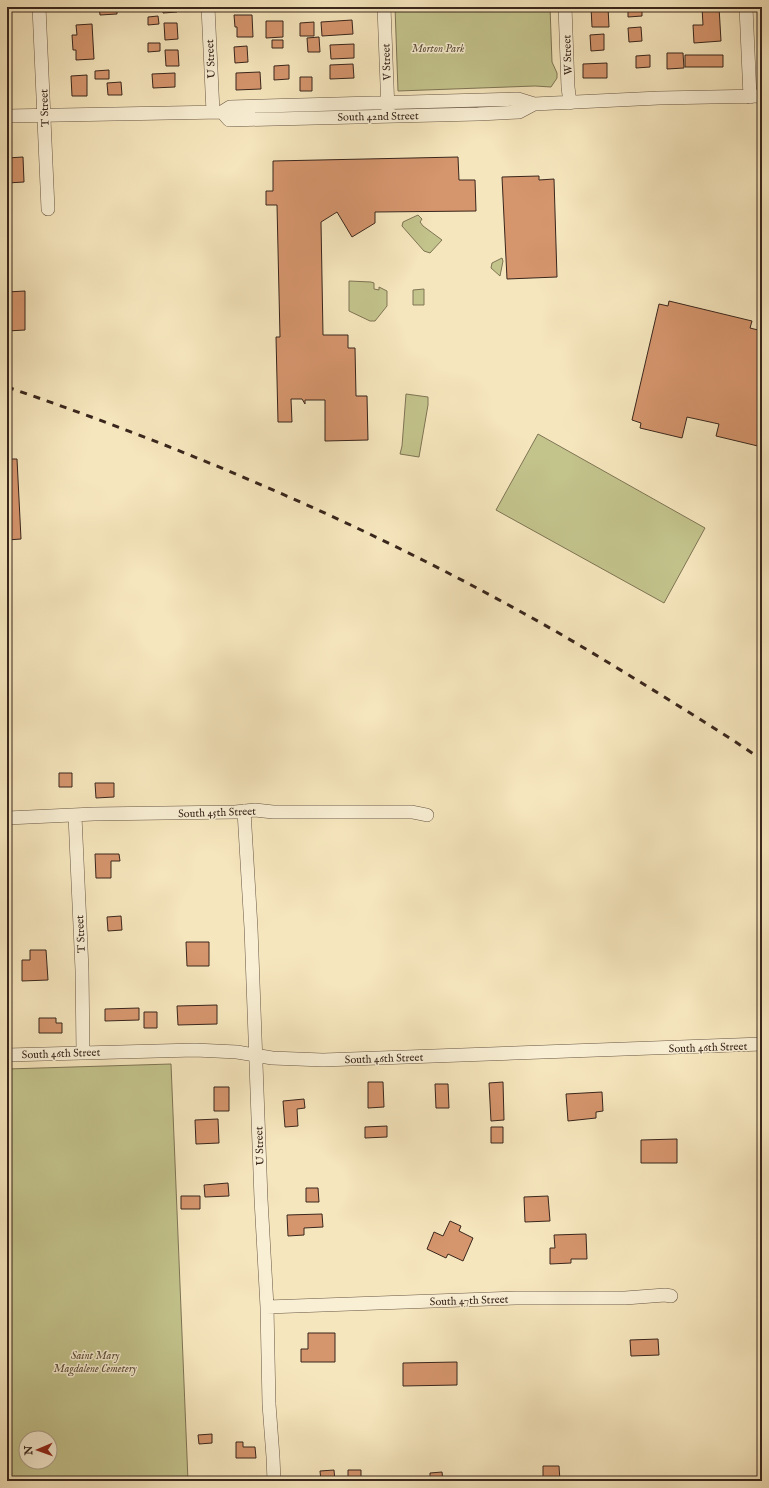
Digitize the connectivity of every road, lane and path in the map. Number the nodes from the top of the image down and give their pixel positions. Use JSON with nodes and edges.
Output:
{"nodes":[{"id":1,"x":39,"y":7,"type":"edge"},
{"id":2,"x":208,"y":7,"type":"edge"},
{"id":3,"x":384,"y":7,"type":"edge"},
{"id":4,"x":565,"y":7,"type":"edge"},
{"id":5,"x":746,"y":7,"type":"edge"},
{"id":6,"x":756,"y":97,"type":"edge"},
{"id":7,"x":570,"y":103,"type":"junction"},
{"id":8,"x":388,"y":110,"type":"junction"},
{"id":9,"x":217,"y":112,"type":"junction"},
{"id":10,"x":44,"y":115,"type":"junction"},
{"id":11,"x":7,"y":116,"type":"edge"},
{"id":12,"x":48,"y":210,"type":"dead end"},
{"id":13,"x":244,"y":811,"type":"junction"},
{"id":14,"x":427,"y":815,"type":"dead end"},
{"id":15,"x":75,"y":816,"type":"junction"},
{"id":16,"x":7,"y":818,"type":"edge"},
{"id":17,"x":762,"y":1044,"type":"edge"},
{"id":18,"x":83,"y":1052,"type":"junction"},
{"id":19,"x":7,"y":1055,"type":"edge"},
{"id":20,"x":255,"y":1055,"type":"junction"},
{"id":21,"x":671,"y":1296,"type":"dead end"},
{"id":22,"x":267,"y":1307,"type":"junction"},
{"id":23,"x":274,"y":1481,"type":"edge"}],
"edges":[{"from":1,"to":10,"type":"street","name":"T Street"},
{"from":2,"to":9,"type":"street","name":"U Street"},
{"from":3,"to":8,"type":"street","name":"V Street"},
{"from":4,"to":7,"type":"street","name":"W Street"},
{"from":5,"to":6,"type":"street"},
{"from":6,"to":7,"type":"street","name":"South 42nd Street"},
{"from":7,"to":8,"type":"street","name":"South 42nd Street"},
{"from":8,"to":9,"type":"street","name":"South 42nd Street"},
{"from":9,"to":10,"type":"street","name":"South 42nd Street"},
{"from":10,"to":11,"type":"street","name":"South 42nd Street"},
{"from":10,"to":12,"type":"street","name":"T Street"},
{"from":13,"to":14,"type":"street","name":"South 45th Street"},
{"from":13,"to":15,"type":"street","name":"South 45th Street"},
{"from":13,"to":20,"type":"street","name":"U Street"},
{"from":15,"to":16,"type":"street","name":"South 45th Street"},
{"from":15,"to":18,"type":"street","name":"T Street"},
{"from":17,"to":20,"type":"street","name":"South 46th Street"},
{"from":18,"to":19,"type":"street","name":"South 46th Street"},
{"from":18,"to":20,"type":"street","name":"South 46th Street"},
{"from":20,"to":22,"type":"street","name":"U Street"},
{"from":21,"to":22,"type":"street","name":"South 47th Street"},
{"from":22,"to":23,"type":"street","name":"U Street"}]}
